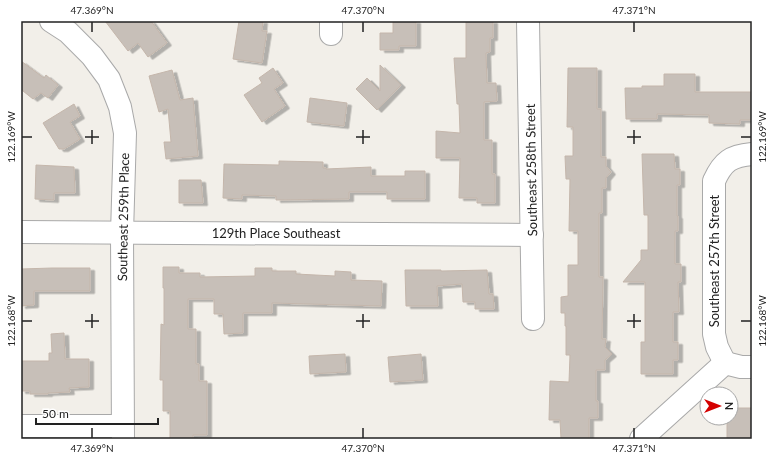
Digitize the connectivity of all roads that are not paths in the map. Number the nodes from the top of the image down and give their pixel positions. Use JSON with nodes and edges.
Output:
{"nodes":[{"id":1,"x":51,"y":21,"type":"edge"},
{"id":2,"x":528,"y":21,"type":"edge"},
{"id":3,"x":752,"y":154,"type":"edge"},
{"id":4,"x":21,"y":232,"type":"edge"},
{"id":5,"x":122,"y":232,"type":"junction"},
{"id":6,"x":532,"y":235,"type":"junction"},
{"id":7,"x":533,"y":319,"type":"dead end"},
{"id":8,"x":725,"y":363,"type":"junction"},
{"id":9,"x":752,"y":367,"type":"edge"},
{"id":10,"x":21,"y":426,"type":"edge"},
{"id":11,"x":123,"y":433,"type":"edge"},
{"id":12,"x":644,"y":437,"type":"edge"}],
"edges":[{"from":1,"to":5,"type":"street","name":"Southeast 259th Place"},
{"from":2,"to":6,"type":"street","name":"Southeast 258th Street"},
{"from":3,"to":8,"type":"street","name":"Southeast 257th Street"},
{"from":4,"to":5,"type":"street","name":"129th Place Southeast"},
{"from":5,"to":6,"type":"street","name":"129th Place Southeast"},
{"from":5,"to":11,"type":"street","name":"Southeast 259th Place"},
{"from":6,"to":7,"type":"street","name":"Southeast 258th Street"},
{"from":8,"to":9,"type":"street"},
{"from":8,"to":12,"type":"street"},
{"from":10,"to":11,"type":"street"}]}
